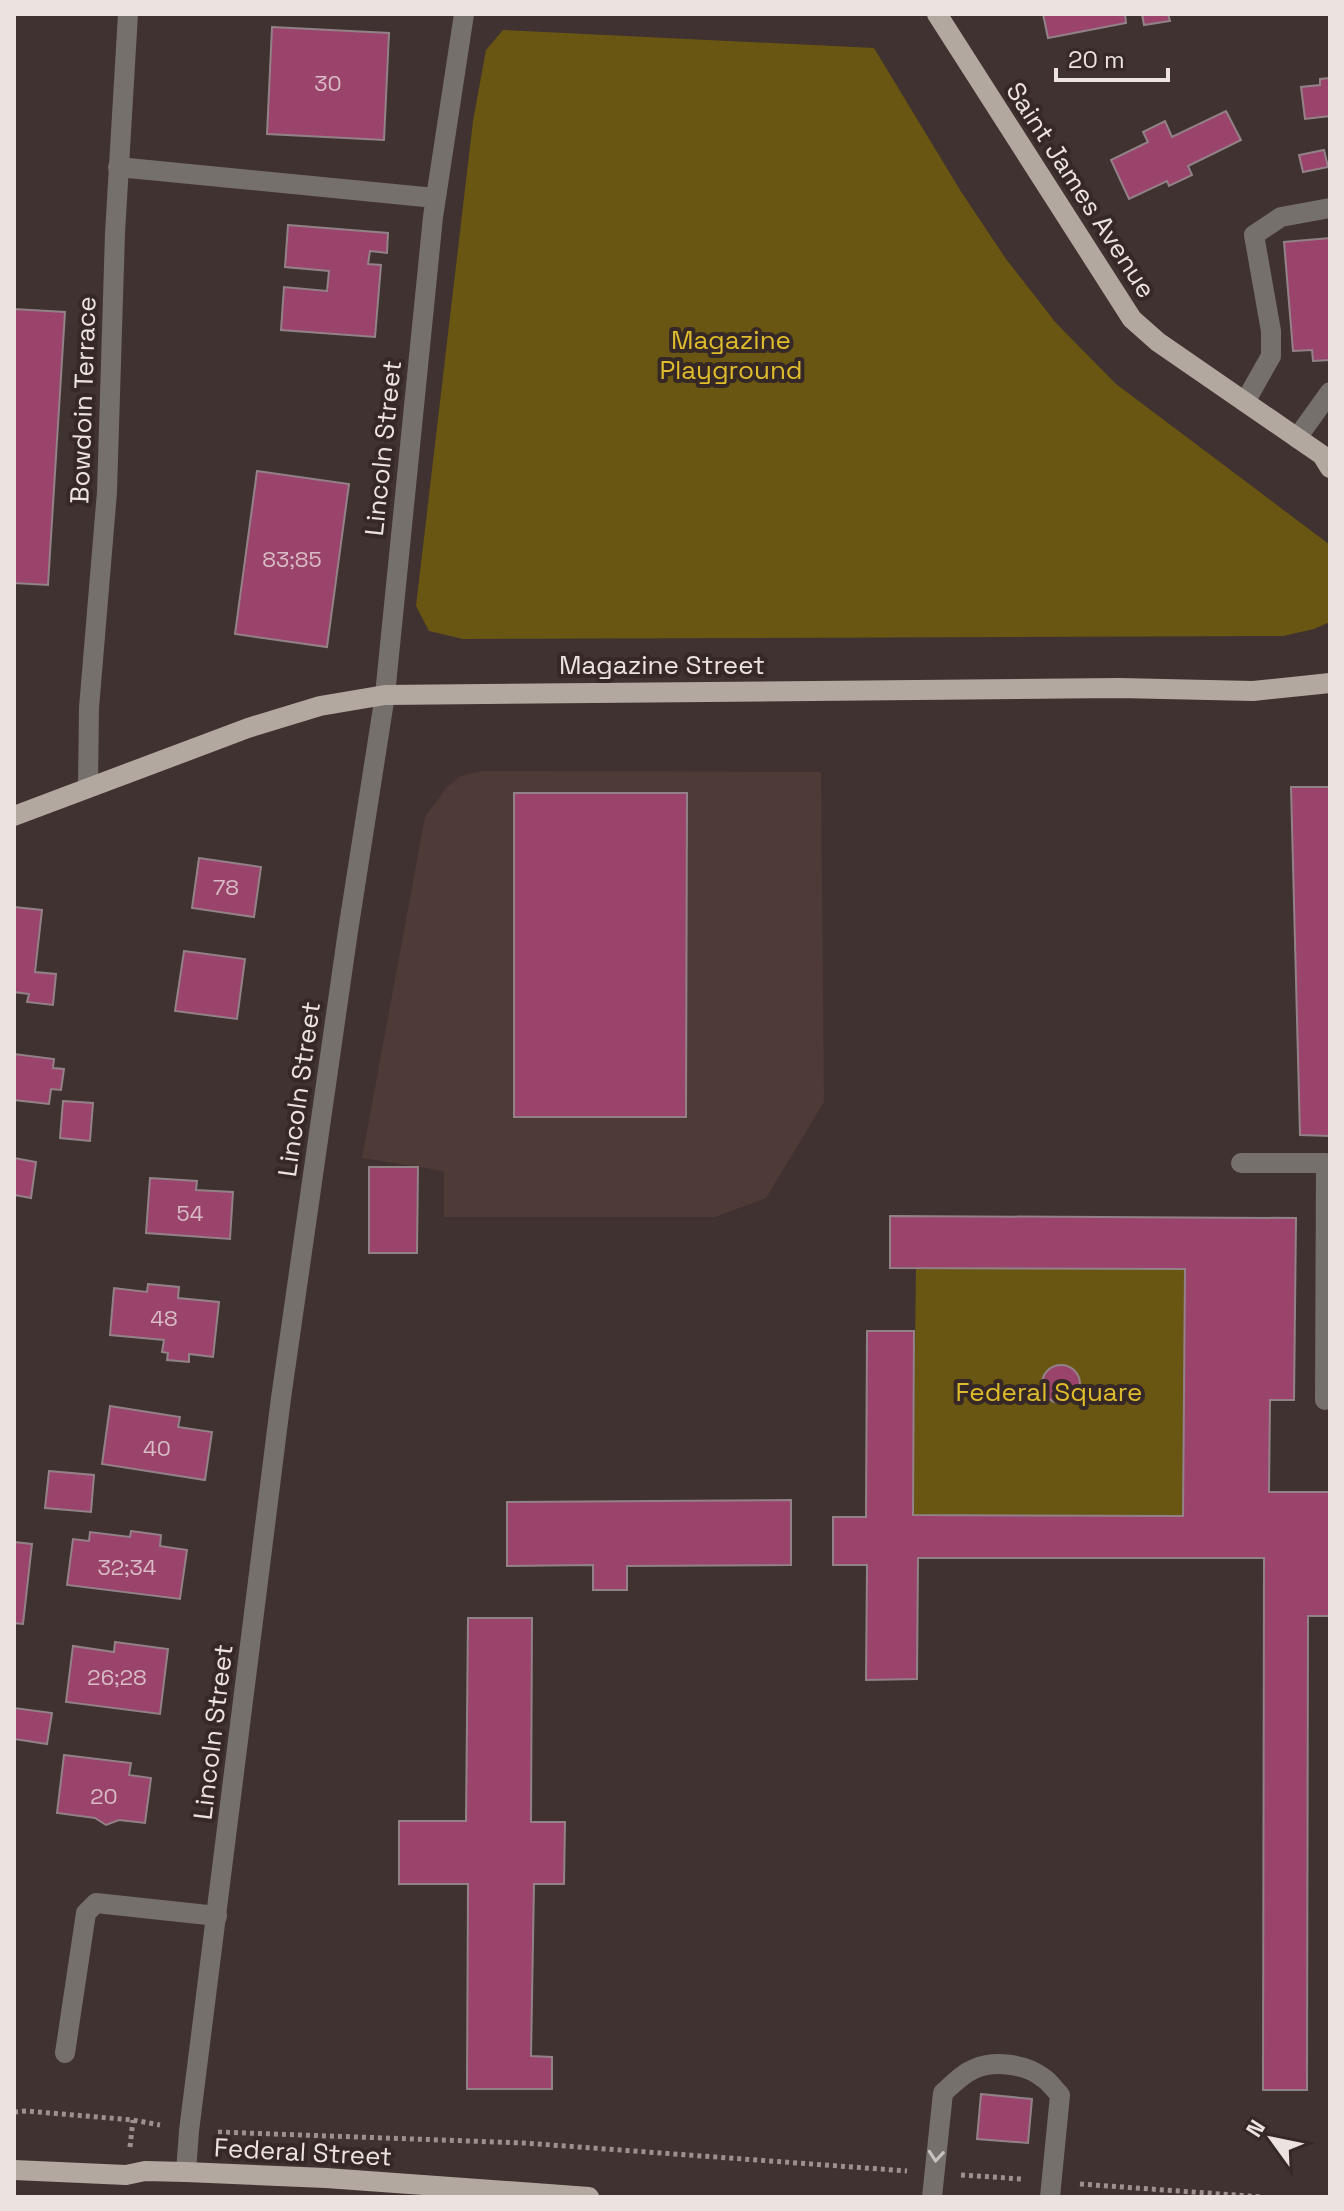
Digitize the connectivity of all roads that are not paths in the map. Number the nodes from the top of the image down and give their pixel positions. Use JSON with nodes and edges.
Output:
{"nodes":[{"id":1,"x":128,"y":14,"type":"edge"},
{"id":2,"x":464,"y":14,"type":"edge"},
{"id":3,"x":937,"y":14,"type":"edge"},
{"id":4,"x":118,"y":167,"type":"junction"},
{"id":5,"x":435,"y":198,"type":"junction"},
{"id":6,"x":1330,"y":208,"type":"edge"},
{"id":7,"x":1330,"y":392,"type":"edge"},
{"id":8,"x":1245,"y":402,"type":"junction"},
{"id":9,"x":1297,"y":438,"type":"junction"},
{"id":10,"x":1327,"y":460,"type":"edge"},
{"id":11,"x":1330,"y":683,"type":"edge"},
{"id":12,"x":385,"y":695,"type":"junction"},
{"id":13,"x":88,"y":787,"type":"junction"},
{"id":14,"x":14,"y":816,"type":"edge"},
{"id":15,"x":1241,"y":1163,"type":"dead end"},
{"id":16,"x":1325,"y":1400,"type":"dead end"},
{"id":17,"x":217,"y":1916,"type":"junction"},
{"id":18,"x":65,"y":2053,"type":"dead end"},
{"id":19,"x":14,"y":2170,"type":"edge"},
{"id":20,"x":186,"y":2172,"type":"junction"},
{"id":21,"x":1050,"y":2189,"type":"edge"},
{"id":22,"x":589,"y":2197,"type":"edge"},
{"id":23,"x":932,"y":2197,"type":"edge"}],
"edges":[{"from":1,"to":4,"type":"street","name":"Bowdoin Terrace"},
{"from":2,"to":5,"type":"street","name":"Lincoln Street"},
{"from":3,"to":8,"type":"main road","name":"Saint James Avenue"},
{"from":4,"to":5,"type":"street"},
{"from":4,"to":13,"type":"street","name":"Bowdoin Terrace"},
{"from":5,"to":12,"type":"street","name":"Lincoln Street"},
{"from":6,"to":8,"type":"street"},
{"from":7,"to":9,"type":"street"},
{"from":8,"to":9,"type":"main road","name":"Saint James Avenue"},
{"from":9,"to":10,"type":"main road","name":"Saint James Avenue"},
{"from":11,"to":12,"type":"main road","name":"Magazine Street"},
{"from":12,"to":13,"type":"main road","name":"Magazine Street"},
{"from":12,"to":17,"type":"street","name":"Lincoln Street"},
{"from":13,"to":14,"type":"main road","name":"Magazine Street"},
{"from":15,"to":16,"type":"street"},
{"from":17,"to":18,"type":"street"},
{"from":17,"to":20,"type":"street","name":"Lincoln Street"},
{"from":19,"to":20,"type":"main road","name":"Federal Street"},
{"from":20,"to":22,"type":"main road","name":"Federal Street"},
{"from":21,"to":23,"type":"street","one_way":true}]}
